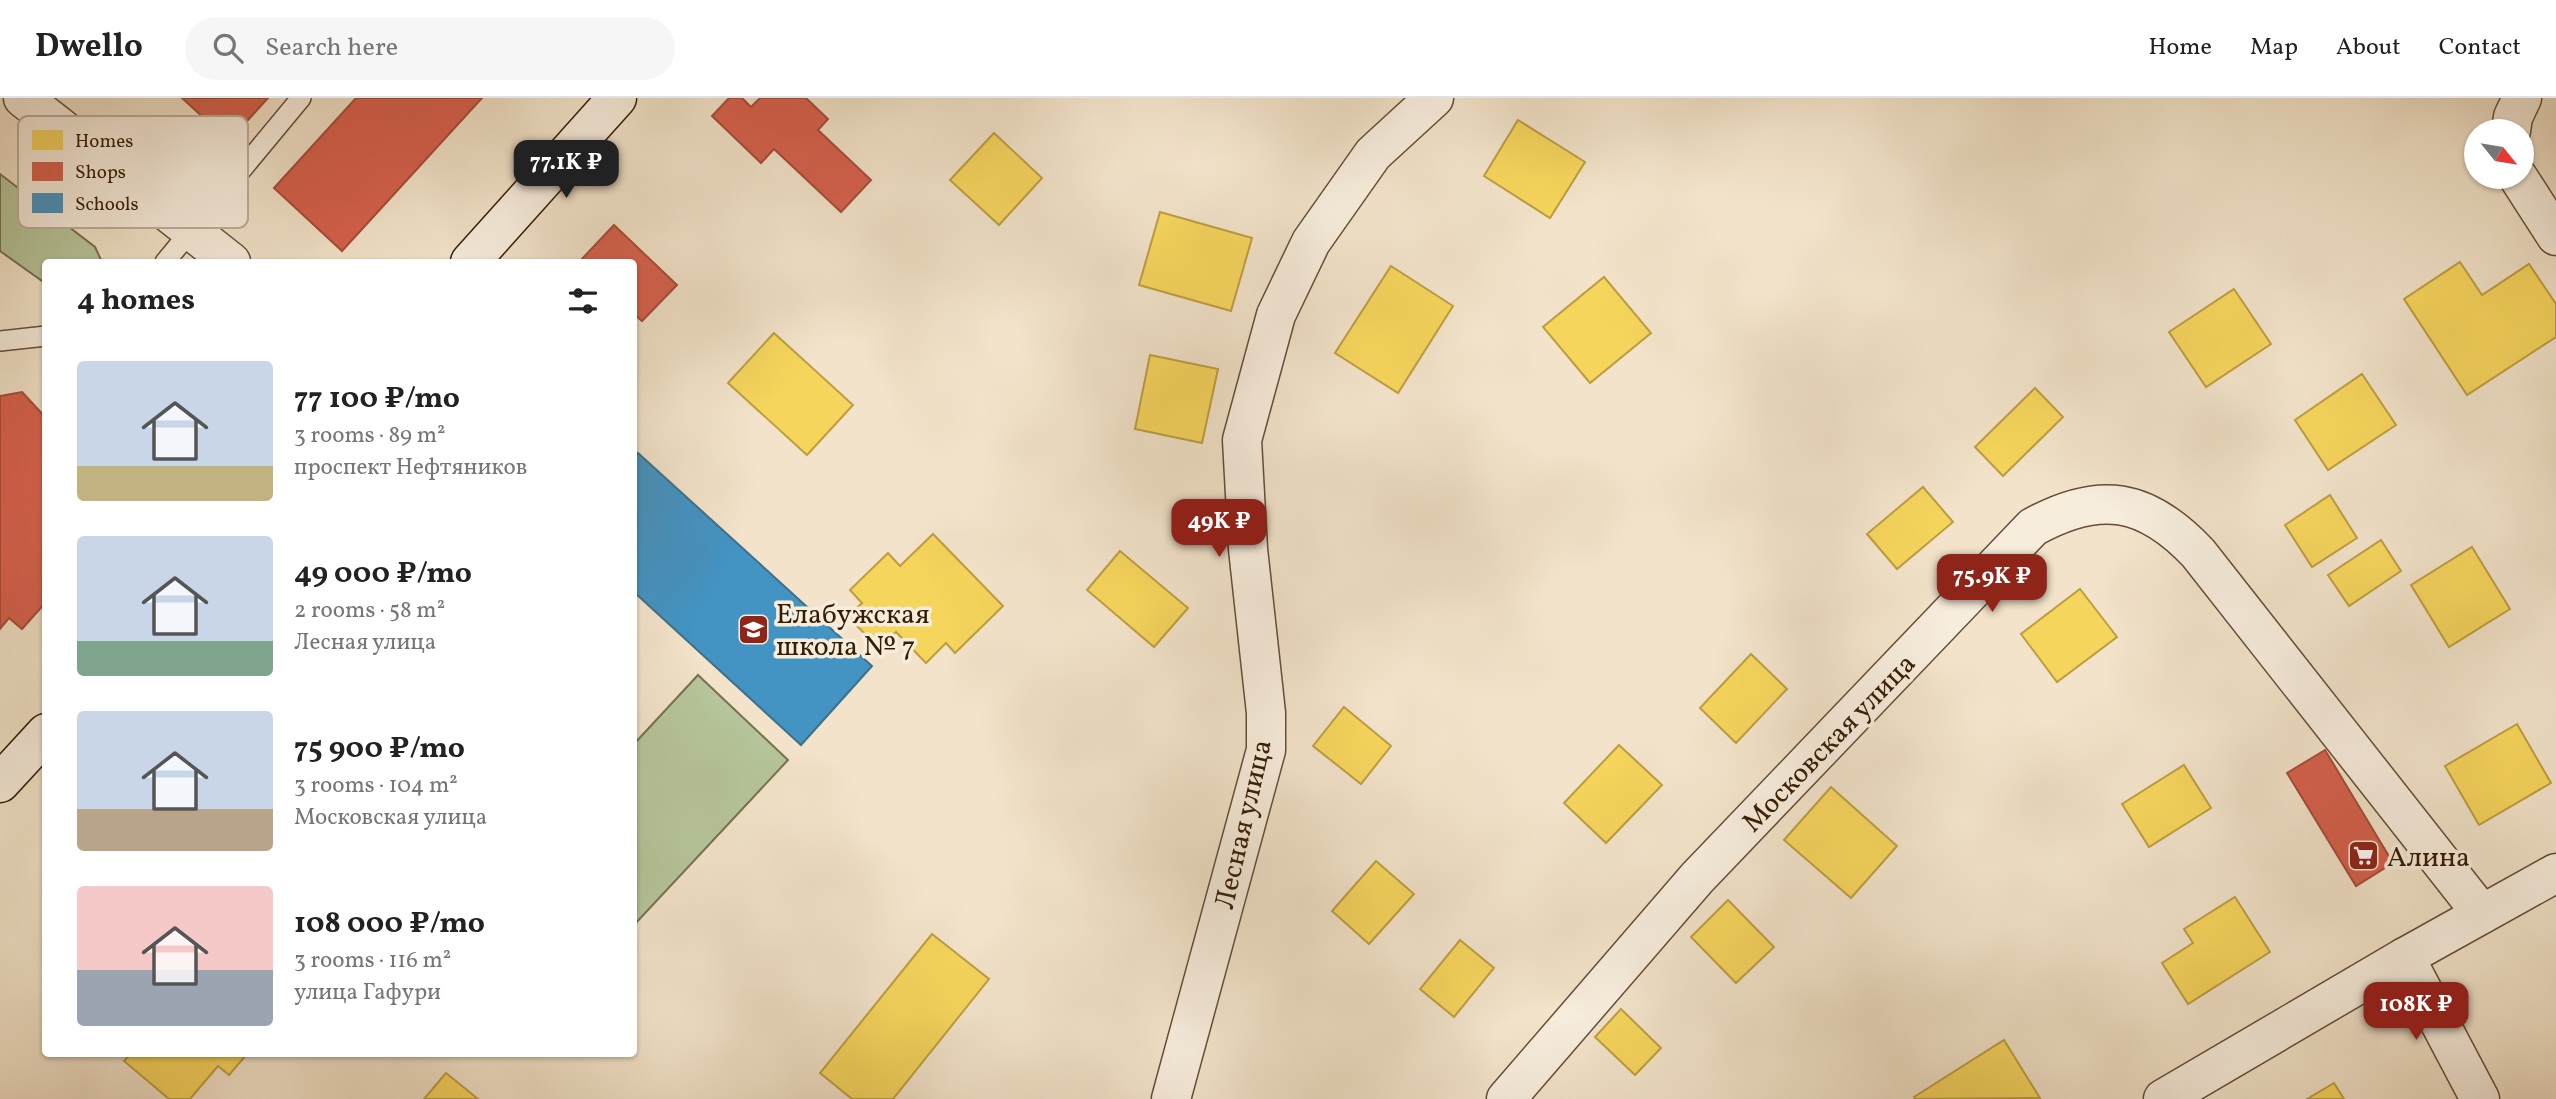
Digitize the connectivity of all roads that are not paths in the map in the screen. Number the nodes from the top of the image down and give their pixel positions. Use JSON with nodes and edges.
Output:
{"nodes":[{"id":1,"x":23,"y":98,"type":"edge"},
{"id":2,"x":301,"y":98,"type":"edge"},
{"id":3,"x":617,"y":98,"type":"edge"},
{"id":4,"x":1434,"y":98,"type":"edge"},
{"id":5,"x":2522,"y":98,"type":"edge"},
{"id":6,"x":46,"y":116,"type":"edge"},
{"id":7,"x":2513,"y":119,"type":"edge"},
{"id":8,"x":248,"y":162,"type":"edge"},
{"id":9,"x":2526,"y":189,"type":"edge"},
{"id":10,"x":187,"y":228,"type":"edge"},
{"id":11,"x":193,"y":228,"type":"edge"},
{"id":12,"x":191,"y":231,"type":"junction"},
{"id":13,"x":2556,"y":236,"type":"edge"},
{"id":14,"x":168,"y":259,"type":"edge"},
{"id":15,"x":227,"y":259,"type":"edge"},
{"id":16,"x":473,"y":259,"type":"edge"},
{"id":17,"x":42,"y":336,"type":"edge"},
{"id":18,"x":0,"y":341,"type":"edge"},
{"id":19,"x":42,"y":737,"type":"edge"},
{"id":20,"x":0,"y":783,"type":"edge"},
{"id":21,"x":2556,"y":873,"type":"edge"},
{"id":22,"x":2482,"y":914,"type":"junction"},
{"id":23,"x":2405,"y":957,"type":"junction"},
{"id":24,"x":1171,"y":1099,"type":"edge"},
{"id":25,"x":1506,"y":1099,"type":"edge"},
{"id":26,"x":2163,"y":1099,"type":"edge"},
{"id":27,"x":2480,"y":1099,"type":"edge"}],
"edges":[{"from":1,"to":6,"type":"street"},
{"from":2,"to":8,"type":"lane"},
{"from":3,"to":16,"type":"street"},
{"from":4,"to":24,"type":"street","name":"Лесная улица"},
{"from":5,"to":7,"type":"street"},
{"from":9,"to":13,"type":"street"},
{"from":10,"to":12,"type":"street"},
{"from":11,"to":12,"type":"lane"},
{"from":12,"to":14,"type":"lane"},
{"from":12,"to":15,"type":"street"},
{"from":17,"to":18,"type":"lane"},
{"from":19,"to":20,"type":"street"},
{"from":21,"to":22,"type":"street"},
{"from":22,"to":23,"type":"street"},
{"from":22,"to":25,"type":"street","name":"Московская улица"},
{"from":23,"to":26,"type":"street"},
{"from":23,"to":27,"type":"street"}]}
